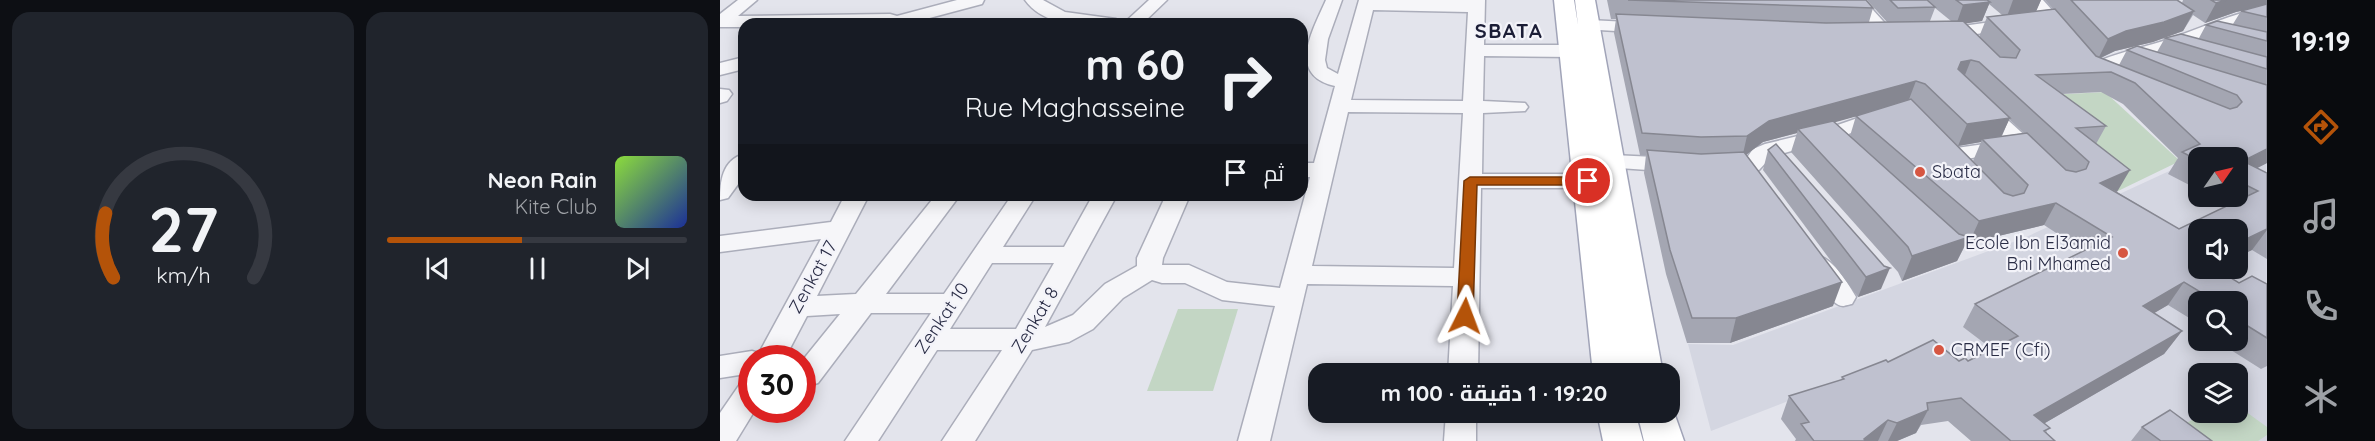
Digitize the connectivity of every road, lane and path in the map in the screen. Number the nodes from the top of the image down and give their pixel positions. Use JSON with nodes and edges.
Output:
{"nodes":[{"id":1,"x":720,"y":0,"type":"edge"},
{"id":2,"x":907,"y":0,"type":"edge"},
{"id":3,"x":976,"y":0,"type":"edge"},
{"id":4,"x":1033,"y":0,"type":"edge"},
{"id":5,"x":1159,"y":0,"type":"edge"},
{"id":6,"x":1334,"y":0,"type":"edge"},
{"id":7,"x":1564,"y":0,"type":"edge"},
{"id":8,"x":1854,"y":0,"type":"edge"},
{"id":9,"x":2034,"y":0,"type":"edge"},
{"id":10,"x":747,"y":1,"type":"edge"},
{"id":11,"x":1366,"y":2,"type":"edge"},
{"id":12,"x":1477,"y":3,"type":"edge"},
{"id":13,"x":956,"y":5,"type":"junction"},
{"id":14,"x":1983,"y":11,"type":"edge"},
{"id":15,"x":2267,"y":12,"type":"edge"},
{"id":16,"x":1587,"y":13,"type":"edge"},
{"id":17,"x":891,"y":18,"type":"edge"},
{"id":18,"x":903,"y":18,"type":"edge"},
{"id":19,"x":948,"y":18,"type":"edge"},
{"id":20,"x":1073,"y":18,"type":"edge"},
{"id":21,"x":1139,"y":18,"type":"edge"},
{"id":22,"x":2051,"y":20,"type":"junction"},
{"id":23,"x":720,"y":22,"type":"edge"},
{"id":24,"x":738,"y":22,"type":"edge"},
{"id":25,"x":2186,"y":22,"type":"edge"},
{"id":26,"x":2001,"y":26,"type":"junction"},
{"id":27,"x":1930,"y":27,"type":"edge"},
{"id":28,"x":1666,"y":28,"type":"edge"},
{"id":29,"x":2205,"y":30,"type":"junction"},
{"id":30,"x":1862,"y":35,"type":"edge"},
{"id":31,"x":1886,"y":35,"type":"junction"},
{"id":32,"x":1906,"y":35,"type":"edge"},
{"id":33,"x":2235,"y":39,"type":"edge"},
{"id":34,"x":2170,"y":45,"type":"junction"},
{"id":35,"x":1475,"y":50,"type":"junction"},
{"id":36,"x":1572,"y":51,"type":"junction"},
{"id":37,"x":2200,"y":55,"type":"edge"},
{"id":38,"x":2123,"y":57,"type":"junction"},
{"id":39,"x":2083,"y":58,"type":"junction"},
{"id":40,"x":738,"y":64,"type":"edge"},
{"id":41,"x":2156,"y":68,"type":"edge"},
{"id":42,"x":720,"y":69,"type":"edge"},
{"id":43,"x":1346,"y":81,"type":"junction"},
{"id":44,"x":2118,"y":81,"type":"edge"},
{"id":45,"x":1969,"y":94,"type":"edge"},
{"id":46,"x":1340,"y":106,"type":"junction"},
{"id":47,"x":1474,"y":107,"type":"junction"},
{"id":48,"x":1518,"y":107,"type":"dead end"},
{"id":49,"x":1909,"y":111,"type":"edge"},
{"id":50,"x":2022,"y":146,"type":"junction"},
{"id":51,"x":1951,"y":155,"type":"edge"},
{"id":52,"x":1613,"y":162,"type":"junction"},
{"id":53,"x":1747,"y":166,"type":"junction"},
{"id":54,"x":738,"y":169,"type":"edge"},
{"id":55,"x":2048,"y":169,"type":"edge"},
{"id":56,"x":1313,"y":170,"type":"edge"},
{"id":57,"x":1470,"y":181,"type":"junction"},
{"id":58,"x":1588,"y":181,"type":"junction"},
{"id":59,"x":1762,"y":189,"type":"edge"},
{"id":60,"x":720,"y":193,"type":"edge"},
{"id":61,"x":1308,"y":199,"type":"edge"},
{"id":62,"x":854,"y":201,"type":"edge"},
{"id":63,"x":943,"y":201,"type":"edge"},
{"id":64,"x":1020,"y":201,"type":"edge"},
{"id":65,"x":1102,"y":201,"type":"edge"},
{"id":66,"x":1175,"y":201,"type":"edge"},
{"id":67,"x":1308,"y":201,"type":"edge"},
{"id":68,"x":840,"y":229,"type":"junction"},
{"id":69,"x":1802,"y":243,"type":"edge"},
{"id":70,"x":720,"y":244,"type":"edge"},
{"id":71,"x":985,"y":255,"type":"junction"},
{"id":72,"x":1073,"y":255,"type":"junction"},
{"id":73,"x":1149,"y":270,"type":"junction"},
{"id":74,"x":1467,"y":277,"type":"junction"},
{"id":75,"x":1293,"y":286,"type":"junction"},
{"id":76,"x":1843,"y":297,"type":"edge"},
{"id":77,"x":864,"y":303,"type":"junction"},
{"id":78,"x":951,"y":304,"type":"junction"},
{"id":79,"x":796,"y":307,"type":"junction"},
{"id":80,"x":928,"y":339,"type":"junction"},
{"id":81,"x":1024,"y":339,"type":"junction"},
{"id":82,"x":777,"y":345,"type":"edge"},
{"id":83,"x":1463,"y":363,"type":"edge"},
{"id":84,"x":1610,"y":363,"type":"edge"},
{"id":85,"x":1643,"y":363,"type":"edge"},
{"id":86,"x":738,"y":364,"type":"edge"},
{"id":87,"x":816,"y":365,"type":"edge"},
{"id":88,"x":720,"y":367,"type":"edge"},
{"id":89,"x":738,"y":411,"type":"edge"},
{"id":90,"x":1461,"y":423,"type":"edge"},
{"id":91,"x":1619,"y":423,"type":"edge"},
{"id":92,"x":1659,"y":423,"type":"edge"},
{"id":93,"x":720,"y":439,"type":"edge"},
{"id":94,"x":861,"y":441,"type":"edge"},
{"id":95,"x":958,"y":441,"type":"edge"},
{"id":96,"x":1254,"y":441,"type":"edge"},
{"id":97,"x":1460,"y":441,"type":"edge"},
{"id":98,"x":1623,"y":441,"type":"edge"},
{"id":99,"x":1656,"y":441,"type":"edge"},
{"id":100,"x":1663,"y":441,"type":"edge"}],
"edges":[{"from":1,"to":10,"type":"street"},
{"from":2,"to":17,"type":"street"},
{"from":3,"to":13,"type":"street"},
{"from":4,"to":20,"type":"street"},
{"from":5,"to":21,"type":"street"},
{"from":6,"to":43,"type":"street"},
{"from":7,"to":36,"type":"main road"},
{"from":8,"to":31,"type":"street"},
{"from":9,"to":22,"type":"street"},
{"from":10,"to":23,"type":"street"},
{"from":11,"to":12,"type":"street"},
{"from":11,"to":43,"type":"street"},
{"from":12,"to":35,"type":"street"},
{"from":13,"to":18,"type":"street"},
{"from":13,"to":19,"type":"street"},
{"from":14,"to":26,"type":"street"},
{"from":15,"to":29,"type":"street"},
{"from":16,"to":28,"type":"street"},
{"from":16,"to":52,"type":"main road"},
{"from":22,"to":26,"type":"street"},
{"from":22,"to":39,"type":"street"},
{"from":23,"to":24,"type":"street"},
{"from":25,"to":29,"type":"street"},
{"from":26,"to":27,"type":"street"},
{"from":29,"to":33,"type":"street"},
{"from":29,"to":34,"type":"street"},
{"from":30,"to":31,"type":"street"},
{"from":31,"to":32,"type":"street"},
{"from":34,"to":37,"type":"street"},
{"from":34,"to":38,"type":"street"},
{"from":35,"to":36,"type":"street"},
{"from":35,"to":47,"type":"street"},
{"from":36,"to":58,"type":"main road"},
{"from":38,"to":39,"type":"street"},
{"from":38,"to":41,"type":"street"},
{"from":39,"to":44,"type":"street"},
{"from":40,"to":42,"type":"street"},
{"from":43,"to":46,"type":"street"},
{"from":45,"to":50,"type":"street"},
{"from":46,"to":47,"type":"street"},
{"from":46,"to":56,"type":"street"},
{"from":47,"to":48,"type":"street"},
{"from":47,"to":57,"type":"street"},
{"from":49,"to":53,"type":"street"},
{"from":50,"to":51,"type":"street"},
{"from":50,"to":55,"type":"street"},
{"from":52,"to":53,"type":"street"},
{"from":52,"to":85,"type":"main road"},
{"from":53,"to":59,"type":"street"},
{"from":54,"to":60,"type":"street"},
{"from":56,"to":61,"type":"street"},
{"from":57,"to":58,"type":"street"},
{"from":57,"to":74,"type":"street"},
{"from":58,"to":84,"type":"main road"},
{"from":62,"to":68,"type":"street","name":"Zenkat 17"},
{"from":63,"to":77,"type":"street"},
{"from":64,"to":71,"type":"street","name":"Zenkat 10"},
{"from":65,"to":72,"type":"street","name":"Zenkat 8"},
{"from":66,"to":73,"type":"street"},
{"from":67,"to":75,"type":"street"},
{"from":68,"to":70,"type":"street"},
{"from":68,"to":79,"type":"street","name":"Zenkat 17"},
{"from":69,"to":76,"type":"street"},
{"from":71,"to":72,"type":"street"},
{"from":71,"to":78,"type":"street","name":"Zenkat 10"},
{"from":72,"to":81,"type":"street","name":"Zenkat 8"},
{"from":73,"to":75,"type":"street"},
{"from":73,"to":81,"type":"street"},
{"from":74,"to":75,"type":"street"},
{"from":74,"to":83,"type":"street"},
{"from":75,"to":96,"type":"street"},
{"from":77,"to":78,"type":"street"},
{"from":77,"to":79,"type":"street"},
{"from":77,"to":87,"type":"street"},
{"from":78,"to":80,"type":"street","name":"Zenkat 10"},
{"from":79,"to":82,"type":"street","name":"Zenkat 17"},
{"from":80,"to":81,"type":"street"},
{"from":80,"to":94,"type":"street","name":"Zenkat 10"},
{"from":81,"to":95,"type":"street","name":"Zenkat 8"},
{"from":86,"to":88,"type":"street"},
{"from":89,"to":93,"type":"street"},
{"from":90,"to":97,"type":"street"},
{"from":91,"to":98,"type":"main road"},
{"from":92,"to":100,"type":"main road"},
{"from":99,"to":100,"type":"street"}]}
